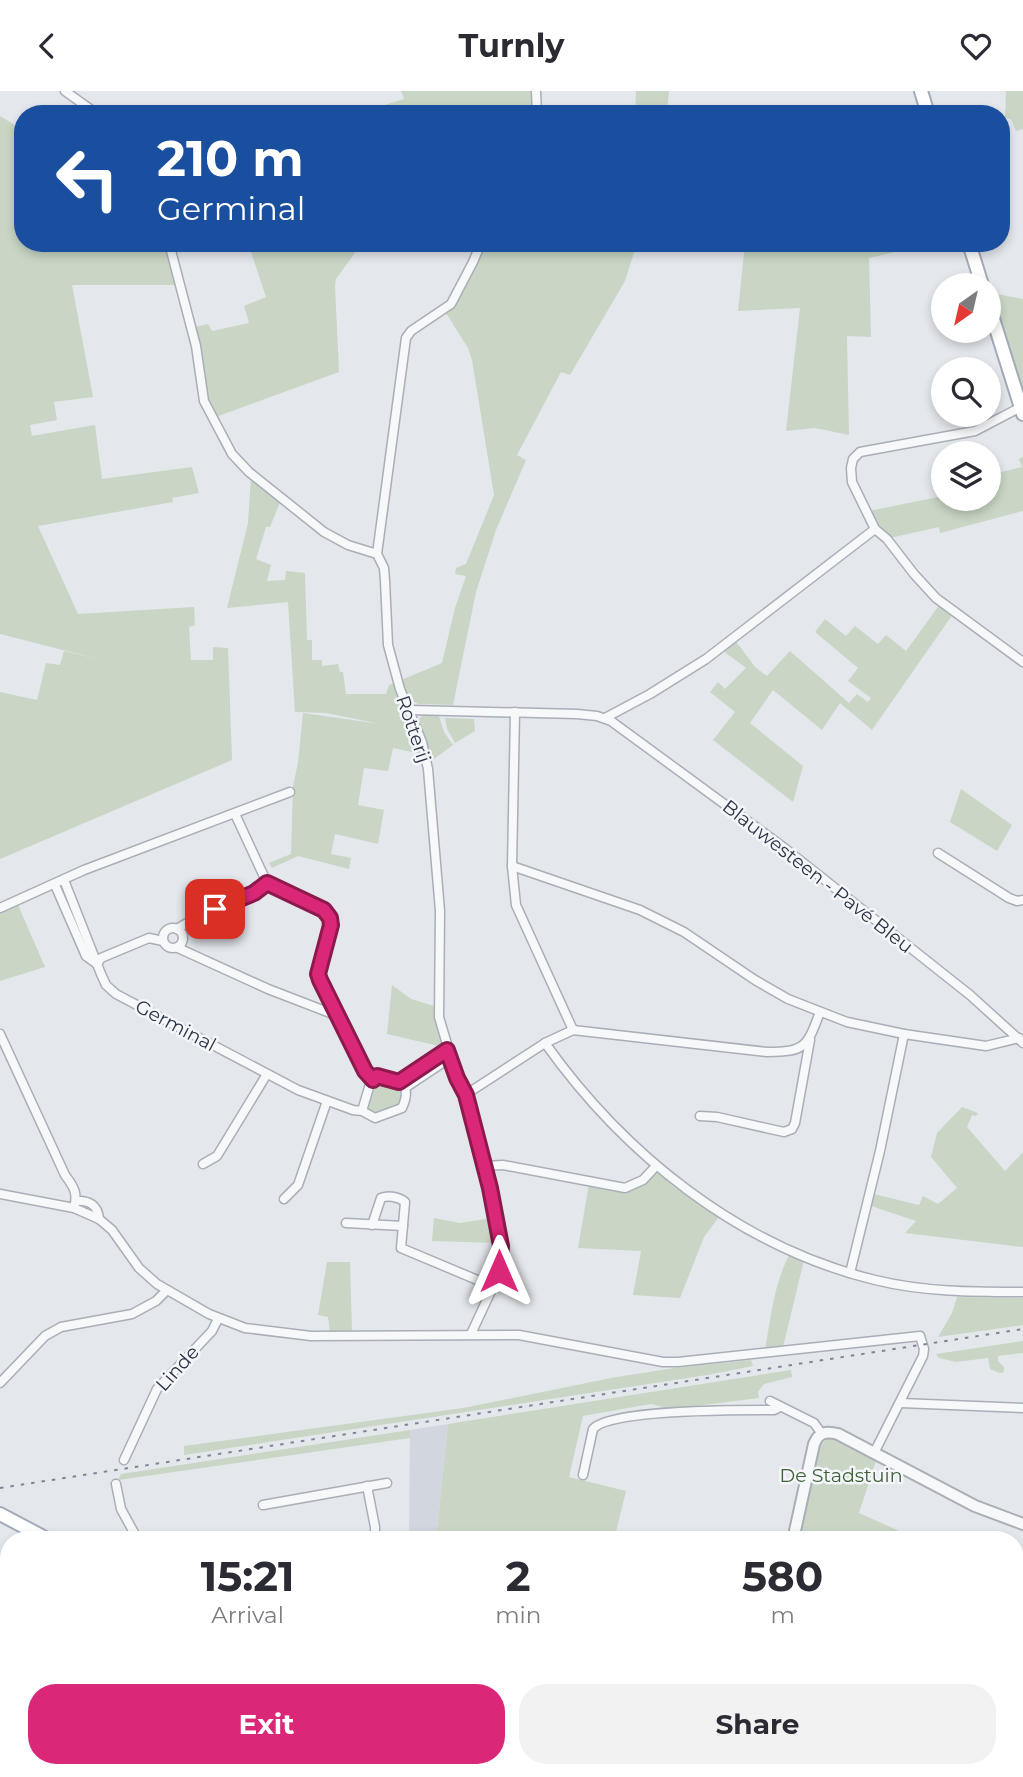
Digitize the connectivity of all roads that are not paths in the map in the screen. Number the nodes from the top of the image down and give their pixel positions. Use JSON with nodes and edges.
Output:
{"nodes":[{"id":1,"x":65,"y":91,"type":"edge"},
{"id":2,"x":84,"y":105,"type":"edge"},
{"id":3,"x":171,"y":252,"type":"edge"},
{"id":4,"x":477,"y":252,"type":"edge"},
{"id":5,"x":972,"y":252,"type":"edge"},
{"id":6,"x":978,"y":273,"type":"edge"},
{"id":7,"x":1001,"y":343,"type":"edge"},
{"id":8,"x":1022,"y":409,"type":"edge"},
{"id":9,"x":875,"y":529,"type":"junction"},
{"id":10,"x":377,"y":554,"type":"junction"},
{"id":11,"x":1023,"y":662,"type":"edge"},
{"id":12,"x":410,"y":710,"type":"junction"},
{"id":13,"x":515,"y":712,"type":"junction"},
{"id":14,"x":605,"y":718,"type":"junction"},
{"id":15,"x":290,"y":792,"type":"dead end"},
{"id":16,"x":235,"y":814,"type":"junction"},
{"id":17,"x":938,"y":853,"type":"dead end"},
{"id":18,"x":512,"y":866,"type":"junction"},
{"id":19,"x":59,"y":883,"type":"junction"},
{"id":20,"x":267,"y":883,"type":"junction"},
{"id":21,"x":1023,"y":900,"type":"edge"},
{"id":22,"x":0,"y":908,"type":"edge"},
{"id":23,"x":177,"y":929,"type":"junction"},
{"id":24,"x":163,"y":941,"type":"junction"},
{"id":25,"x":178,"y":948,"type":"junction"},
{"id":26,"x":97,"y":964,"type":"junction"},
{"id":27,"x":820,"y":1012,"type":"junction"},
{"id":28,"x":338,"y":1016,"type":"junction"},
{"id":29,"x":573,"y":1030,"type":"junction"},
{"id":30,"x":0,"y":1034,"type":"edge"},
{"id":31,"x":904,"y":1034,"type":"junction"},
{"id":32,"x":1022,"y":1038,"type":"edge"},
{"id":33,"x":810,"y":1039,"type":"junction"},
{"id":34,"x":545,"y":1043,"type":"junction"},
{"id":35,"x":449,"y":1054,"type":"junction"},
{"id":36,"x":267,"y":1074,"type":"junction"},
{"id":37,"x":373,"y":1080,"type":"junction"},
{"id":38,"x":402,"y":1085,"type":"junction"},
{"id":39,"x":466,"y":1095,"type":"junction"},
{"id":40,"x":327,"y":1101,"type":"junction"},
{"id":41,"x":362,"y":1111,"type":"junction"},
{"id":42,"x":700,"y":1117,"type":"dead end"},
{"id":43,"x":203,"y":1164,"type":"dead end"},
{"id":44,"x":484,"y":1165,"type":"junction"},
{"id":45,"x":656,"y":1166,"type":"junction"},
{"id":46,"x":0,"y":1194,"type":"edge"},
{"id":47,"x":284,"y":1199,"type":"dead end"},
{"id":48,"x":75,"y":1204,"type":"junction"},
{"id":49,"x":346,"y":1223,"type":"dead end"},
{"id":50,"x":372,"y":1225,"type":"junction"},
{"id":51,"x":403,"y":1226,"type":"junction"},
{"id":52,"x":850,"y":1273,"type":"junction"},
{"id":53,"x":494,"y":1287,"type":"junction"},
{"id":54,"x":167,"y":1290,"type":"junction"},
{"id":55,"x":1023,"y":1292,"type":"edge"},
{"id":56,"x":219,"y":1319,"type":"junction"},
{"id":57,"x":471,"y":1334,"type":"junction"},
{"id":58,"x":0,"y":1383,"type":"edge"},
{"id":59,"x":770,"y":1401,"type":"dead end"},
{"id":60,"x":901,"y":1403,"type":"junction"},
{"id":61,"x":780,"y":1407,"type":"junction"},
{"id":62,"x":1023,"y":1408,"type":"edge"},
{"id":63,"x":827,"y":1433,"type":"junction"},
{"id":64,"x":874,"y":1453,"type":"junction"},
{"id":65,"x":124,"y":1460,"type":"dead end"},
{"id":66,"x":583,"y":1475,"type":"dead end"},
{"id":67,"x":387,"y":1482,"type":"dead end"},
{"id":68,"x":116,"y":1484,"type":"dead end"},
{"id":69,"x":368,"y":1486,"type":"junction"},
{"id":70,"x":263,"y":1505,"type":"dead end"},
{"id":71,"x":0,"y":1514,"type":"edge"},
{"id":72,"x":1023,"y":1524,"type":"edge"},
{"id":73,"x":32,"y":1531,"type":"edge"},
{"id":74,"x":133,"y":1531,"type":"edge"},
{"id":75,"x":375,"y":1531,"type":"edge"},
{"id":76,"x":795,"y":1531,"type":"edge"}],
"edges":[{"from":1,"to":2,"type":"street"},
{"from":3,"to":10,"type":"street"},
{"from":4,"to":10,"type":"street"},
{"from":5,"to":6,"type":"main road"},
{"from":7,"to":8,"type":"main road"},
{"from":8,"to":9,"type":"street"},
{"from":9,"to":11,"type":"street"},
{"from":9,"to":14,"type":"street"},
{"from":10,"to":12,"type":"street","name":"Rotterij"},
{"from":12,"to":13,"type":"street"},
{"from":12,"to":35,"type":"street","name":"Rotterij"},
{"from":13,"to":14,"type":"street"},
{"from":13,"to":18,"type":"street"},
{"from":14,"to":32,"type":"street","name":"Blauwesteen - Pavé Bleu"},
{"from":15,"to":16,"type":"street"},
{"from":16,"to":19,"type":"street"},
{"from":16,"to":20,"type":"street"},
{"from":17,"to":21,"type":"street"},
{"from":18,"to":27,"type":"street"},
{"from":18,"to":29,"type":"street"},
{"from":19,"to":22,"type":"street"},
{"from":19,"to":26,"type":"street","name":"Germinal"},
{"from":20,"to":23,"type":"street"},
{"from":20,"to":28,"type":"street"},
{"from":23,"to":24,"type":"street"},
{"from":23,"to":25,"type":"street"},
{"from":24,"to":25,"type":"street"},
{"from":24,"to":26,"type":"street"},
{"from":25,"to":28,"type":"street"},
{"from":26,"to":36,"type":"street","name":"Germinal"},
{"from":27,"to":31,"type":"street"},
{"from":27,"to":33,"type":"street"},
{"from":28,"to":37,"type":"street"},
{"from":29,"to":33,"type":"street"},
{"from":29,"to":34,"type":"street"},
{"from":30,"to":48,"type":"street"},
{"from":31,"to":32,"type":"street"},
{"from":31,"to":52,"type":"street"},
{"from":33,"to":42,"type":"street"},
{"from":34,"to":39,"type":"street"},
{"from":34,"to":45,"type":"street"},
{"from":35,"to":38,"type":"street","name":"Germinal"},
{"from":35,"to":39,"type":"street","name":"Rotterij"},
{"from":36,"to":40,"type":"street","name":"Germinal"},
{"from":36,"to":43,"type":"street"},
{"from":37,"to":38,"type":"street"},
{"from":37,"to":41,"type":"street"},
{"from":38,"to":41,"type":"street","name":"Germinal"},
{"from":39,"to":44,"type":"street","name":"Rotterij"},
{"from":40,"to":41,"type":"street","name":"Germinal"},
{"from":40,"to":47,"type":"street"},
{"from":44,"to":45,"type":"street"},
{"from":44,"to":53,"type":"street","name":"Rotterij"},
{"from":45,"to":52,"type":"street"},
{"from":46,"to":48,"type":"street"},
{"from":48,"to":54,"type":"street"},
{"from":49,"to":50,"type":"street"},
{"from":50,"to":51,"type":"street"},
{"from":50,"to":51,"type":"street"},
{"from":51,"to":53,"type":"street"},
{"from":52,"to":55,"type":"street"},
{"from":53,"to":57,"type":"street","name":"Rotterij"},
{"from":54,"to":56,"type":"street"},
{"from":54,"to":58,"type":"street"},
{"from":56,"to":57,"type":"street"},
{"from":56,"to":65,"type":"street","name":"Linde"},
{"from":57,"to":60,"type":"street"},
{"from":59,"to":61,"type":"street"},
{"from":60,"to":62,"type":"street"},
{"from":60,"to":64,"type":"street"},
{"from":61,"to":63,"type":"street"},
{"from":61,"to":66,"type":"street"},
{"from":63,"to":64,"type":"street"},
{"from":63,"to":76,"type":"street"},
{"from":64,"to":72,"type":"street"},
{"from":67,"to":69,"type":"street"},
{"from":68,"to":74,"type":"street"},
{"from":69,"to":70,"type":"street"},
{"from":69,"to":75,"type":"street"},
{"from":71,"to":73,"type":"main road"}]}
